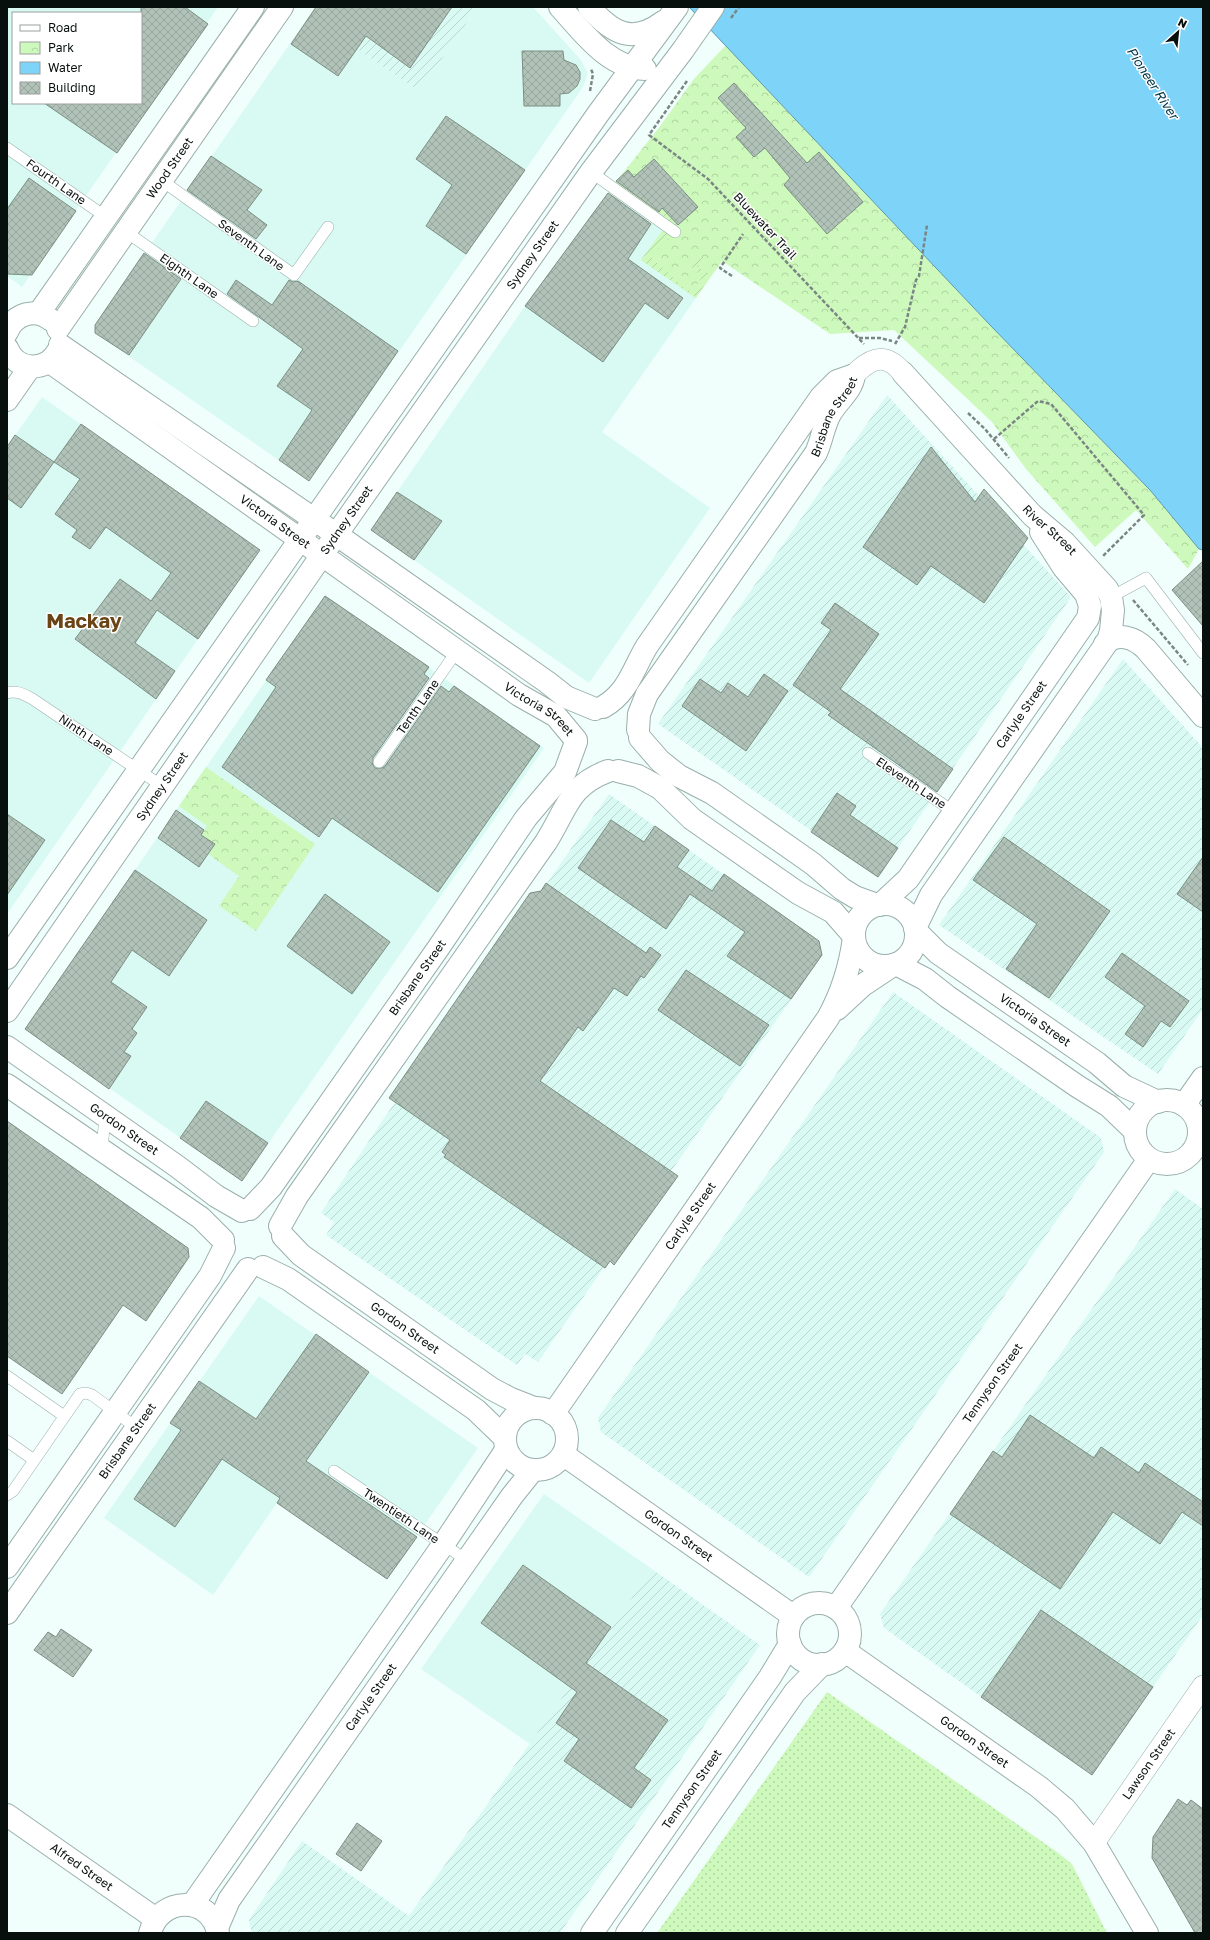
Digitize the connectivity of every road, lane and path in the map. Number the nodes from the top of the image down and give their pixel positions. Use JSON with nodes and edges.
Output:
{"nodes":[{"id":1,"x":252,"y":7,"type":"edge"},
{"id":2,"x":560,"y":7,"type":"edge"},
{"id":3,"x":589,"y":7,"type":"edge"},
{"id":4,"x":713,"y":7,"type":"edge"},
{"id":5,"x":278,"y":8,"type":"edge"},
{"id":6,"x":673,"y":12,"type":"edge"},
{"id":7,"x":688,"y":43,"type":"junction"},
{"id":8,"x":591,"y":67,"type":"dead end"},
{"id":9,"x":632,"y":67,"type":"junction"},
{"id":10,"x":689,"y":78,"type":"dead end"},
{"id":11,"x":193,"y":92,"type":"junction"},
{"id":12,"x":590,"y":92,"type":"dead end"},
{"id":13,"x":212,"y":106,"type":"junction"},
{"id":14,"x":7,"y":148,"type":"edge"},
{"id":15,"x":141,"y":167,"type":"junction"},
{"id":16,"x":560,"y":168,"type":"junction"},
{"id":17,"x":590,"y":172,"type":"junction"},
{"id":18,"x":161,"y":180,"type":"junction"},
{"id":19,"x":106,"y":217,"type":"junction"},
{"id":20,"x":927,"y":225,"type":"dead end"},
{"id":21,"x":328,"y":228,"type":"dead end"},
{"id":22,"x":125,"y":231,"type":"junction"},
{"id":23,"x":675,"y":232,"type":"dead end"},
{"id":24,"x":743,"y":234,"type":"dead end"},
{"id":25,"x":732,"y":276,"type":"dead end"},
{"id":26,"x":18,"y":317,"type":"edge"},
{"id":27,"x":253,"y":321,"type":"dead end"},
{"id":28,"x":859,"y":338,"type":"dead end"},
{"id":29,"x":896,"y":344,"type":"dead end"},
{"id":30,"x":50,"y":351,"type":"junction"},
{"id":31,"x":8,"y":354,"type":"edge"},
{"id":32,"x":856,"y":373,"type":"junction"},
{"id":33,"x":903,"y":373,"type":"joint"},
{"id":34,"x":7,"y":400,"type":"edge"},
{"id":35,"x":799,"y":428,"type":"junction"},
{"id":36,"x":994,"y":439,"type":"dead end"},
{"id":37,"x":820,"y":440,"type":"junction"},
{"id":38,"x":1032,"y":515,"type":"junction"},
{"id":39,"x":315,"y":520,"type":"junction"},
{"id":40,"x":337,"y":535,"type":"junction"},
{"id":41,"x":301,"y":540,"type":"junction"},
{"id":42,"x":322,"y":555,"type":"junction"},
{"id":43,"x":1101,"y":558,"type":"dead end"},
{"id":44,"x":1111,"y":597,"type":"junction"},
{"id":45,"x":1076,"y":636,"type":"junction"},
{"id":46,"x":1103,"y":649,"type":"junction"},
{"id":47,"x":457,"y":651,"type":"junction"},
{"id":48,"x":1203,"y":653,"type":"edge"},
{"id":49,"x":7,"y":693,"type":"edge"},
{"id":50,"x":599,"y":708,"type":"junction"},
{"id":51,"x":1203,"y":716,"type":"edge"},
{"id":52,"x":639,"y":734,"type":"junction"},
{"id":53,"x":576,"y":741,"type":"junction"},
{"id":54,"x":868,"y":753,"type":"dead end"},
{"id":55,"x":379,"y":762,"type":"dead end"},
{"id":56,"x":140,"y":770,"type":"junction"},
{"id":57,"x":613,"y":771,"type":"junction"},
{"id":58,"x":162,"y":786,"type":"junction"},
{"id":59,"x":954,"y":812,"type":"junction"},
{"id":60,"x":878,"y":905,"type":"junction"},
{"id":61,"x":916,"y":929,"type":"junction"},
{"id":62,"x":854,"y":937,"type":"junction"},
{"id":63,"x":7,"y":958,"type":"edge"},
{"id":64,"x":895,"y":964,"type":"junction"},
{"id":65,"x":7,"y":1011,"type":"edge"},
{"id":66,"x":828,"y":1018,"type":"junction"},
{"id":67,"x":7,"y":1047,"type":"edge"},
{"id":68,"x":1203,"y":1078,"type":"edge"},
{"id":69,"x":7,"y":1085,"type":"edge"},
{"id":70,"x":1158,"y":1102,"type":"junction"},
{"id":71,"x":1184,"y":1105,"type":"junction"},
{"id":72,"x":108,"y":1118,"type":"junction"},
{"id":73,"x":1135,"y":1131,"type":"junction"},
{"id":74,"x":102,"y":1150,"type":"junction"},
{"id":75,"x":1199,"y":1152,"type":"edge"},
{"id":76,"x":1149,"y":1159,"type":"junction"},
{"id":77,"x":246,"y":1210,"type":"junction"},
{"id":78,"x":282,"y":1231,"type":"junction"},
{"id":79,"x":224,"y":1244,"type":"junction"},
{"id":80,"x":256,"y":1268,"type":"junction"},
{"id":81,"x":7,"y":1376,"type":"edge"},
{"id":82,"x":544,"y":1411,"type":"junction"},
{"id":83,"x":115,"y":1412,"type":"junction"},
{"id":84,"x":64,"y":1416,"type":"junction"},
{"id":85,"x":137,"y":1428,"type":"junction"},
{"id":86,"x":7,"y":1441,"type":"edge"},
{"id":87,"x":505,"y":1444,"type":"junction"},
{"id":88,"x":564,"y":1455,"type":"junction"},
{"id":89,"x":34,"y":1460,"type":"junction"},
{"id":90,"x":334,"y":1471,"type":"dead end"},
{"id":91,"x":532,"y":1471,"type":"junction"},
{"id":92,"x":7,"y":1495,"type":"edge"},
{"id":93,"x":443,"y":1545,"type":"junction"},
{"id":94,"x":9,"y":1560,"type":"edge"},
{"id":95,"x":468,"y":1562,"type":"junction"},
{"id":96,"x":836,"y":1608,"type":"junction"},
{"id":97,"x":7,"y":1613,"type":"edge"},
{"id":98,"x":794,"y":1616,"type":"junction"},
{"id":99,"x":790,"y":1644,"type":"junction"},
{"id":100,"x":845,"y":1651,"type":"junction"},
{"id":101,"x":822,"y":1664,"type":"junction"},
{"id":102,"x":1203,"y":1686,"type":"edge"},
{"id":103,"x":7,"y":1815,"type":"edge"},
{"id":104,"x":655,"y":1841,"type":"junction"},
{"id":105,"x":1094,"y":1843,"type":"junction"},
{"id":106,"x":680,"y":1858,"type":"junction"},
{"id":107,"x":192,"y":1906,"type":"junction"},
{"id":108,"x":153,"y":1926,"type":"edge"},
{"id":109,"x":217,"y":1931,"type":"edge"},
{"id":110,"x":592,"y":1933,"type":"edge"},
{"id":111,"x":627,"y":1933,"type":"edge"},
{"id":112,"x":1147,"y":1933,"type":"edge"}],
"edges":[{"from":1,"to":11,"type":"street","name":"Wood Street"},
{"from":2,"to":9,"type":"street"},
{"from":3,"to":6,"type":"street"},
{"from":4,"to":7,"type":"street","name":"Sydney Street"},
{"from":5,"to":13,"type":"street","name":"Wood Street"},
{"from":6,"to":9,"type":"street"},
{"from":7,"to":9,"type":"street"},
{"from":7,"to":17,"type":"street","name":"Sydney Street"},
{"from":8,"to":12,"type":"path"},
{"from":9,"to":16,"type":"street"},
{"from":10,"to":28,"type":"path","name":"Bluewater Trail"},
{"from":11,"to":13,"type":"street"},
{"from":11,"to":15,"type":"street","name":"Wood Street"},
{"from":13,"to":18,"type":"street","name":"Wood Street"},
{"from":14,"to":19,"type":"lane","name":"Fourth Lane"},
{"from":15,"to":18,"type":"street"},
{"from":15,"to":19,"type":"street","name":"Wood Street"},
{"from":16,"to":17,"type":"street"},
{"from":16,"to":39,"type":"street"},
{"from":17,"to":23,"type":"lane"},
{"from":17,"to":40,"type":"street","name":"Sydney Street"},
{"from":18,"to":21,"type":"lane","name":"Seventh Lane"},
{"from":18,"to":22,"type":"street","name":"Wood Street"},
{"from":19,"to":22,"type":"street"},
{"from":19,"to":26,"type":"street","name":"Wood Street"},
{"from":20,"to":29,"type":"path"},
{"from":22,"to":27,"type":"lane","name":"Eighth Lane"},
{"from":22,"to":30,"type":"street","name":"Wood Street"},
{"from":24,"to":25,"type":"path"},
{"from":26,"to":30,"type":"street"},
{"from":30,"to":31,"type":"street"},
{"from":30,"to":34,"type":"street","name":"Wood Street"},
{"from":30,"to":39,"type":"street","name":"Victoria Street"},
{"from":30,"to":41,"type":"street","name":"Victoria Street"},
{"from":32,"to":33,"type":"street","name":"River Street"},
{"from":32,"to":35,"type":"street","name":"Brisbane Street"},
{"from":32,"to":37,"type":"street","name":"Brisbane Street"},
{"from":33,"to":38,"type":"street","name":"River Street"},
{"from":35,"to":37,"type":"street"},
{"from":35,"to":50,"type":"street","name":"Brisbane Street"},
{"from":36,"to":43,"type":"path"},
{"from":37,"to":52,"type":"street","name":"Brisbane Street"},
{"from":38,"to":44,"type":"street","name":"River Street"},
{"from":38,"to":45,"type":"street","name":"Carlyle Street"},
{"from":39,"to":40,"type":"street","name":"Victoria Street"},
{"from":39,"to":41,"type":"street"},
{"from":40,"to":42,"type":"street","name":"Sydney Street"},
{"from":40,"to":50,"type":"street","name":"Victoria Street"},
{"from":41,"to":42,"type":"street","name":"Victoria Street"},
{"from":41,"to":56,"type":"street"},
{"from":42,"to":47,"type":"street","name":"Victoria Street"},
{"from":42,"to":58,"type":"street","name":"Sydney Street"},
{"from":44,"to":46,"type":"street","name":"River Street"},
{"from":44,"to":48,"type":"lane"},
{"from":45,"to":46,"type":"street"},
{"from":45,"to":59,"type":"street","name":"Carlyle Street"},
{"from":46,"to":51,"type":"street"},
{"from":46,"to":61,"type":"street"},
{"from":47,"to":53,"type":"street","name":"Victoria Street"},
{"from":47,"to":55,"type":"lane","name":"Tenth Lane"},
{"from":49,"to":56,"type":"lane","name":"Ninth Lane"},
{"from":50,"to":52,"type":"street"},
{"from":50,"to":53,"type":"street"},
{"from":52,"to":57,"type":"street"},
{"from":52,"to":60,"type":"street"},
{"from":53,"to":57,"type":"street"},
{"from":53,"to":77,"type":"street","name":"Brisbane Street"},
{"from":54,"to":59,"type":"lane","name":"Eleventh Lane"},
{"from":56,"to":58,"type":"lane","name":"Ninth Lane"},
{"from":56,"to":63,"type":"street"},
{"from":57,"to":62,"type":"street"},
{"from":57,"to":78,"type":"street"},
{"from":58,"to":65,"type":"street","name":"Sydney Street"},
{"from":59,"to":60,"type":"street","name":"Carlyle Street"},
{"from":60,"to":61,"type":"street"},
{"from":60,"to":62,"type":"street"},
{"from":61,"to":64,"type":"street"},
{"from":61,"to":70,"type":"street","name":"Victoria Street"},
{"from":62,"to":64,"type":"street"},
{"from":62,"to":66,"type":"street","name":"Carlyle Street"},
{"from":64,"to":66,"type":"street","name":"Carlyle Street"},
{"from":64,"to":73,"type":"street"},
{"from":66,"to":82,"type":"street","name":"Carlyle Street"},
{"from":67,"to":72,"type":"street","name":"Gordon Street"},
{"from":68,"to":71,"type":"street"},
{"from":69,"to":74,"type":"street"},
{"from":70,"to":71,"type":"street"},
{"from":70,"to":73,"type":"street"},
{"from":71,"to":75,"type":"street"},
{"from":72,"to":74,"type":"lane"},
{"from":72,"to":77,"type":"street","name":"Gordon Street"},
{"from":73,"to":76,"type":"street"},
{"from":74,"to":79,"type":"street"},
{"from":75,"to":76,"type":"street"},
{"from":76,"to":96,"type":"street","name":"Tennyson Street"},
{"from":77,"to":78,"type":"street"},
{"from":77,"to":79,"type":"street"},
{"from":78,"to":80,"type":"street"},
{"from":78,"to":82,"type":"street","name":"Gordon Street"},
{"from":79,"to":80,"type":"street"},
{"from":79,"to":83,"type":"street"},
{"from":80,"to":85,"type":"street","name":"Brisbane Street"},
{"from":80,"to":87,"type":"street"},
{"from":81,"to":84,"type":"lane"},
{"from":82,"to":87,"type":"street"},
{"from":82,"to":88,"type":"street"},
{"from":83,"to":84,"type":"lane"},
{"from":83,"to":85,"type":"lane"},
{"from":83,"to":94,"type":"street"},
{"from":84,"to":89,"type":"lane"},
{"from":85,"to":97,"type":"street","name":"Brisbane Street"},
{"from":86,"to":89,"type":"lane"},
{"from":87,"to":91,"type":"street"},
{"from":87,"to":93,"type":"street"},
{"from":88,"to":91,"type":"street"},
{"from":88,"to":98,"type":"street","name":"Gordon Street"},
{"from":89,"to":92,"type":"lane"},
{"from":90,"to":93,"type":"lane","name":"Twentieth Lane"},
{"from":91,"to":95,"type":"street","name":"Carlyle Street"},
{"from":93,"to":95,"type":"lane","name":"Twentieth Lane"},
{"from":93,"to":107,"type":"street"},
{"from":95,"to":109,"type":"street","name":"Carlyle Street"},
{"from":96,"to":98,"type":"street"},
{"from":96,"to":100,"type":"street"},
{"from":98,"to":99,"type":"street"},
{"from":99,"to":101,"type":"street"},
{"from":99,"to":104,"type":"street","name":"Tennyson Street"},
{"from":100,"to":101,"type":"street"},
{"from":100,"to":105,"type":"street","name":"Gordon Street"},
{"from":101,"to":106,"type":"street"},
{"from":102,"to":105,"type":"street","name":"Lawson Street"},
{"from":103,"to":108,"type":"street","name":"Alfred Street"},
{"from":104,"to":106,"type":"street"},
{"from":104,"to":110,"type":"street","name":"Tennyson Street"},
{"from":105,"to":112,"type":"street","name":"Gordon Street"},
{"from":106,"to":111,"type":"street"},
{"from":107,"to":108,"type":"street"},
{"from":107,"to":109,"type":"street"}]}
